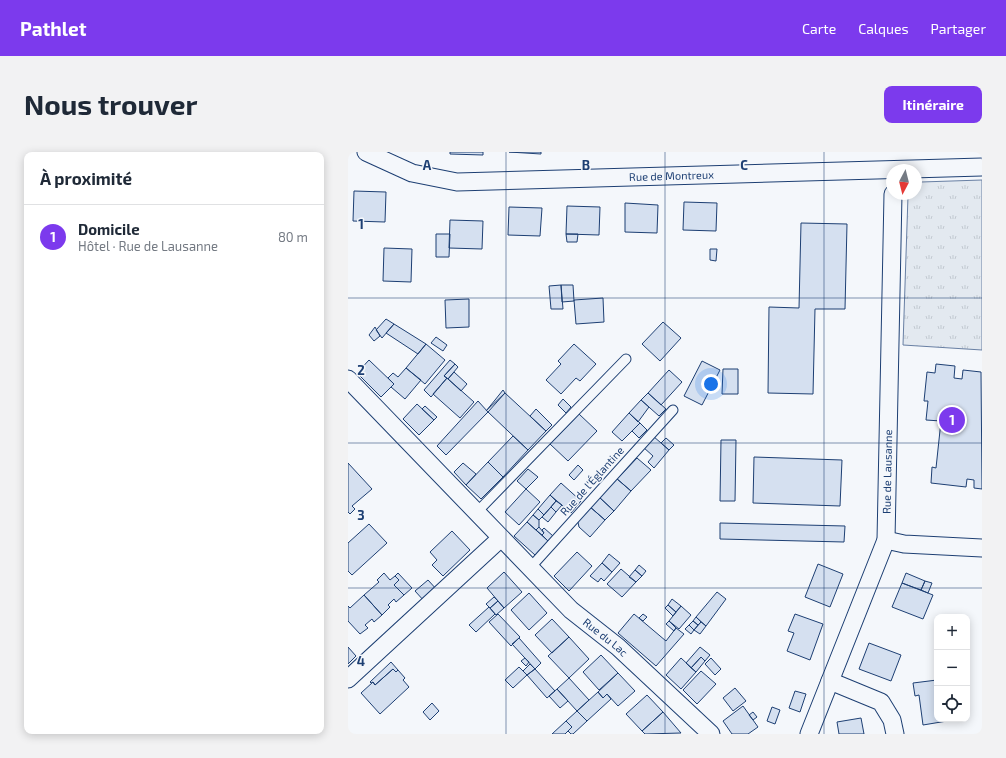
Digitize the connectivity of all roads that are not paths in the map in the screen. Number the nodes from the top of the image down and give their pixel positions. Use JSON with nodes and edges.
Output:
{"nodes":[{"id":1,"x":366,"y":152,"type":"edge"},
{"id":2,"x":982,"y":167,"type":"edge"},
{"id":3,"x":922,"y":169,"type":"edge"},
{"id":4,"x":886,"y":170,"type":"edge"},
{"id":5,"x":893,"y":200,"type":"edge"},
{"id":6,"x":626,"y":359,"type":"dead end"},
{"id":7,"x":348,"y":379,"type":"edge"},
{"id":8,"x":673,"y":410,"type":"dead end"},
{"id":9,"x":477,"y":512,"type":"junction"},
{"id":10,"x":501,"y":538,"type":"junction"},
{"id":11,"x":886,"y":540,"type":"junction"},
{"id":12,"x":982,"y":548,"type":"edge"},
{"id":13,"x":530,"y":568,"type":"junction"},
{"id":14,"x":348,"y":679,"type":"edge"},
{"id":15,"x":830,"y":681,"type":"junction"},
{"id":16,"x":711,"y":734,"type":"edge"},
{"id":17,"x":809,"y":734,"type":"edge"},
{"id":18,"x":895,"y":734,"type":"edge"}],
"edges":[{"from":1,"to":4,"type":"street","name":"Rue de Montreux"},
{"from":2,"to":3,"type":"street","name":"Rue de Montreux"},
{"from":5,"to":11,"type":"street","name":"Rue de Lausanne"},
{"from":6,"to":9,"type":"lane"},
{"from":7,"to":9,"type":"street","name":"Rue du Lac"},
{"from":8,"to":13,"type":"lane","name":"Rue de l'Églantine"},
{"from":9,"to":10,"type":"street","name":"Rue du Lac"},
{"from":10,"to":13,"type":"street","name":"Rue du Lac"},
{"from":10,"to":14,"type":"street"},
{"from":11,"to":12,"type":"street"},
{"from":11,"to":15,"type":"street","name":"Rue de Lausanne"},
{"from":13,"to":16,"type":"street","name":"Rue du Lac"},
{"from":15,"to":17,"type":"street","name":"Rue de Lausanne"},
{"from":15,"to":18,"type":"street"}]}
